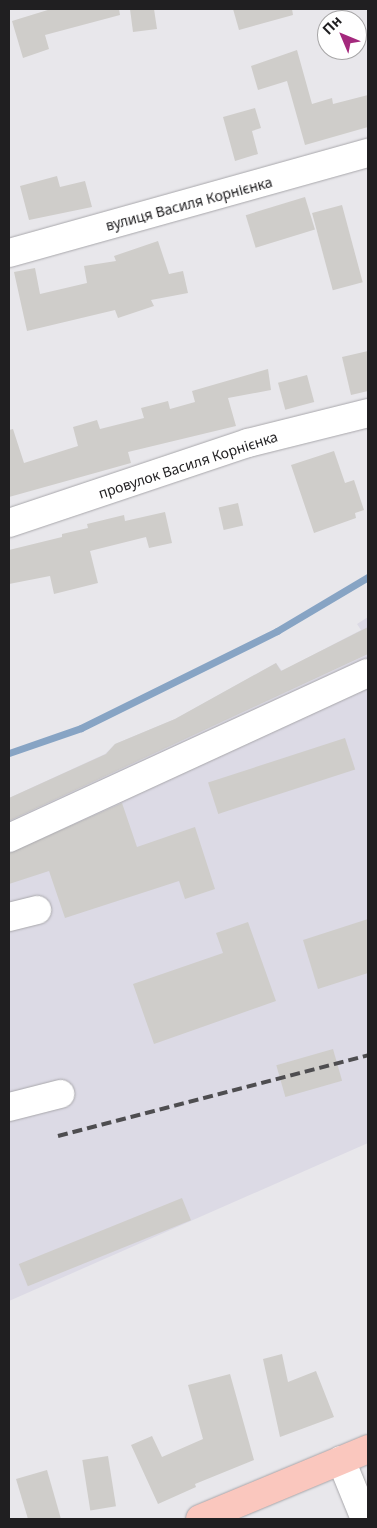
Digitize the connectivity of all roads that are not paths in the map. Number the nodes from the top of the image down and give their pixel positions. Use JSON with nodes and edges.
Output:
{"nodes":[{"id":1,"x":368,"y":153,"type":"edge"},
{"id":2,"x":9,"y":253,"type":"edge"},
{"id":3,"x":368,"y":413,"type":"edge"},
{"id":4,"x":9,"y":523,"type":"edge"},
{"id":5,"x":368,"y":673,"type":"edge"},
{"id":6,"x":9,"y":838,"type":"edge"},
{"id":7,"x":37,"y":910,"type":"dead end"},
{"id":8,"x":9,"y":916,"type":"edge"},
{"id":9,"x":60,"y":1094,"type":"dead end"},
{"id":10,"x":9,"y":1107,"type":"edge"},
{"id":11,"x":368,"y":1449,"type":"edge"},
{"id":12,"x":341,"y":1460,"type":"junction"},
{"id":13,"x":200,"y":1519,"type":"edge"},
{"id":14,"x":365,"y":1519,"type":"edge"}],
"edges":[{"from":1,"to":2,"type":"street","name":"вулиця Василя Корнієнка"},
{"from":3,"to":4,"type":"street","name":"провулок Василя Корнієнка"},
{"from":5,"to":6,"type":"street"},
{"from":7,"to":8,"type":"street"},
{"from":9,"to":10,"type":"street"},
{"from":11,"to":12,"type":"main road"},
{"from":12,"to":13,"type":"main road"},
{"from":12,"to":14,"type":"street"}]}
